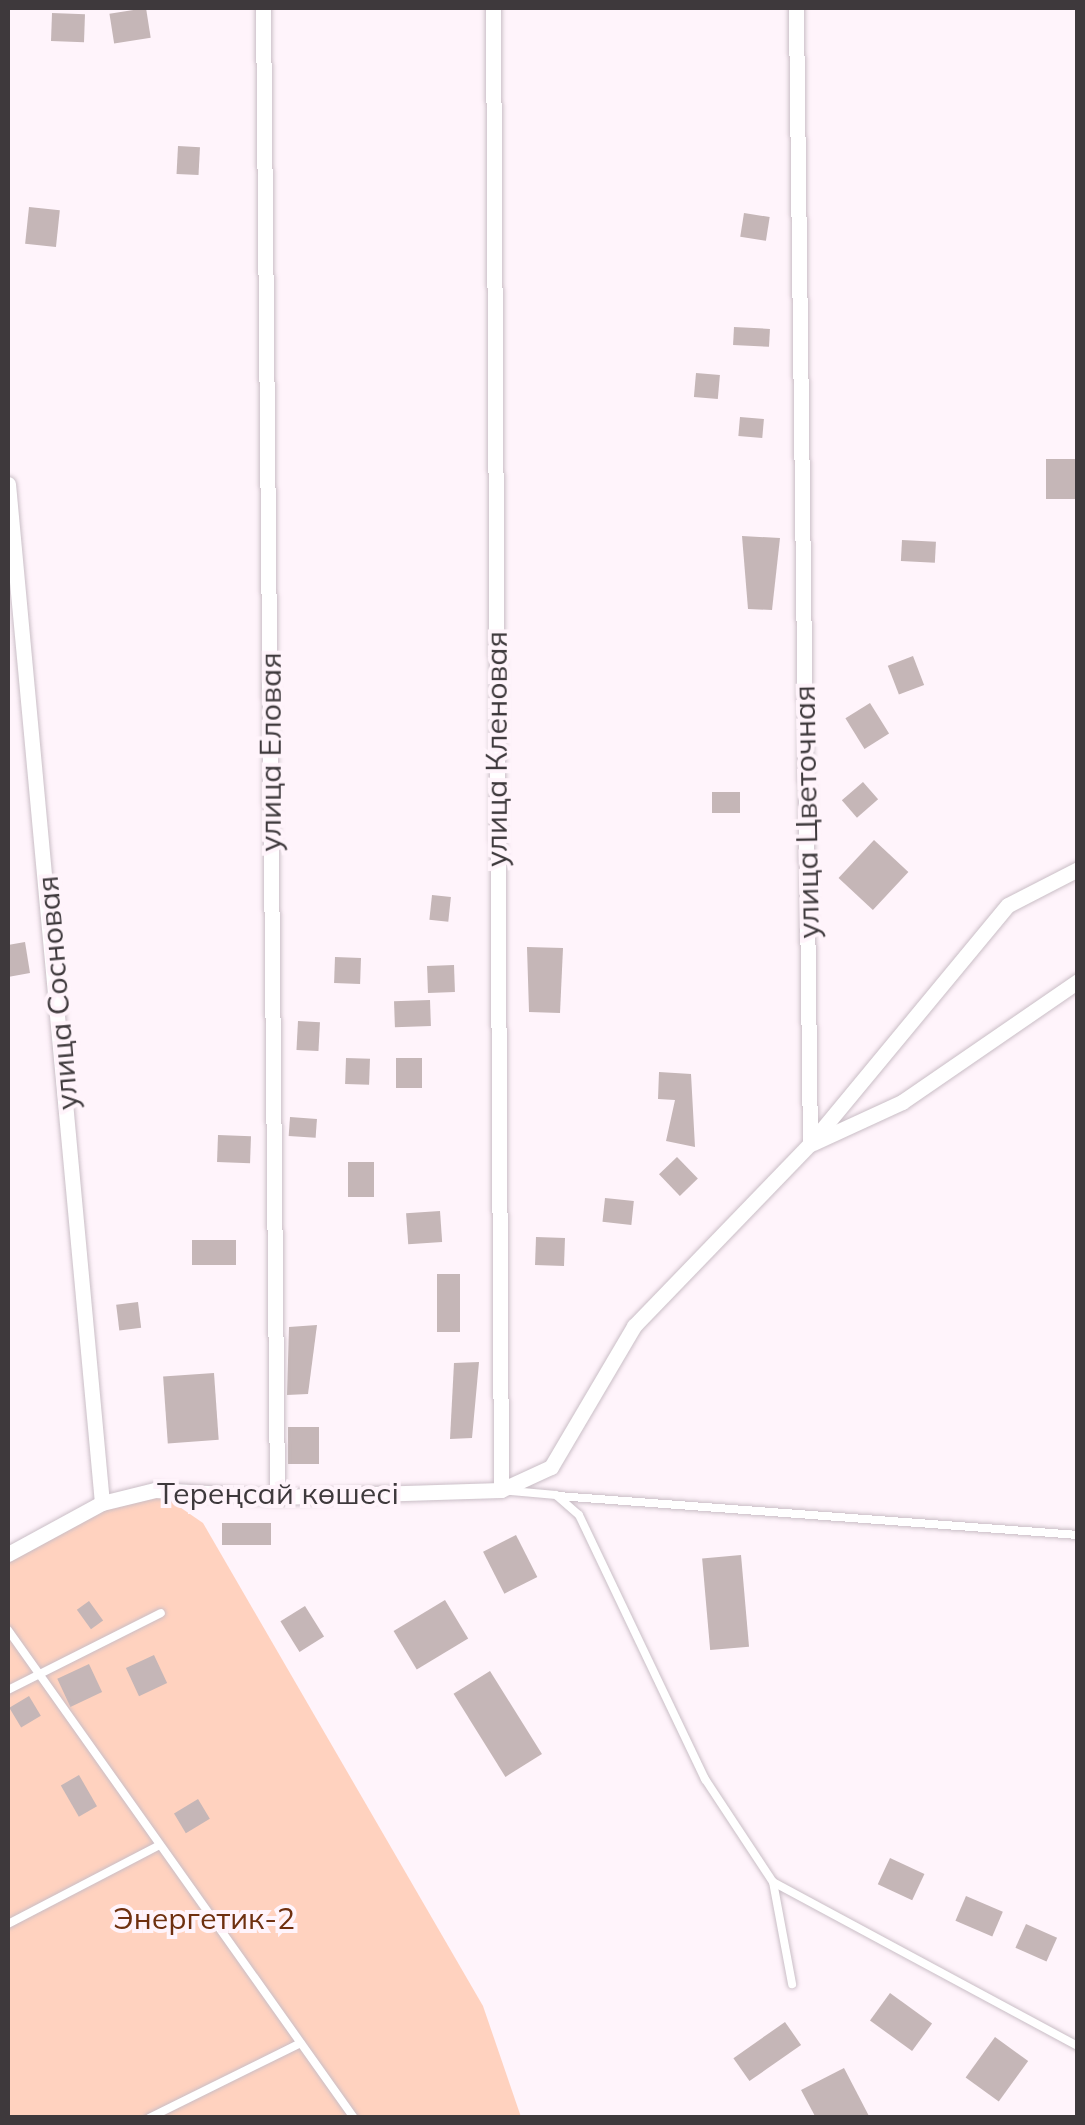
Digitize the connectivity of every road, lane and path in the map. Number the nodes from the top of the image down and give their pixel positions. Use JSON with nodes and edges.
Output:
{"nodes":[{"id":1,"x":263,"y":8,"type":"edge"},
{"id":2,"x":492,"y":8,"type":"edge"},
{"id":3,"x":796,"y":8,"type":"edge"},
{"id":4,"x":8,"y":484,"type":"edge"},
{"id":5,"x":1078,"y":869,"type":"edge"},
{"id":6,"x":1078,"y":981,"type":"edge"},
{"id":7,"x":810,"y":1144,"type":"junction"},
{"id":8,"x":502,"y":1490,"type":"junction"},
{"id":9,"x":556,"y":1495,"type":"junction"},
{"id":10,"x":277,"y":1497,"type":"junction"},
{"id":11,"x":102,"y":1504,"type":"junction"},
{"id":12,"x":1078,"y":1535,"type":"edge"},
{"id":13,"x":8,"y":1554,"type":"edge"},
{"id":14,"x":162,"y":1613,"type":"dead end"},
{"id":15,"x":8,"y":1630,"type":"edge"},
{"id":16,"x":38,"y":1674,"type":"junction"},
{"id":17,"x":8,"y":1690,"type":"edge"},
{"id":18,"x":160,"y":1845,"type":"junction"},
{"id":19,"x":773,"y":1882,"type":"junction"},
{"id":20,"x":8,"y":1924,"type":"edge"},
{"id":21,"x":792,"y":1984,"type":"dead end"},
{"id":22,"x":300,"y":2043,"type":"junction"},
{"id":23,"x":1078,"y":2046,"type":"edge"},
{"id":24,"x":148,"y":2118,"type":"edge"},
{"id":25,"x":354,"y":2118,"type":"edge"}],
"edges":[{"from":1,"to":10,"type":"street","name":"улица Еловая"},
{"from":2,"to":8,"type":"street","name":"улица Кленовая"},
{"from":3,"to":7,"type":"street","name":"улица Цветочная"},
{"from":4,"to":11,"type":"street","name":"улица Сосновая"},
{"from":5,"to":7,"type":"street"},
{"from":6,"to":7,"type":"street"},
{"from":7,"to":8,"type":"street"},
{"from":8,"to":9,"type":"lane"},
{"from":8,"to":10,"type":"street","name":"Тереңсай көшесі"},
{"from":9,"to":12,"type":"lane"},
{"from":9,"to":19,"type":"lane"},
{"from":10,"to":11,"type":"street","name":"Тереңсай көшесі"},
{"from":11,"to":13,"type":"street","name":"Тереңсай көшесі"},
{"from":14,"to":16,"type":"lane"},
{"from":15,"to":16,"type":"lane"},
{"from":16,"to":17,"type":"lane"},
{"from":16,"to":18,"type":"lane"},
{"from":18,"to":20,"type":"lane"},
{"from":18,"to":22,"type":"lane"},
{"from":19,"to":21,"type":"lane"},
{"from":19,"to":23,"type":"lane"},
{"from":22,"to":24,"type":"lane"},
{"from":22,"to":25,"type":"lane"}]}
